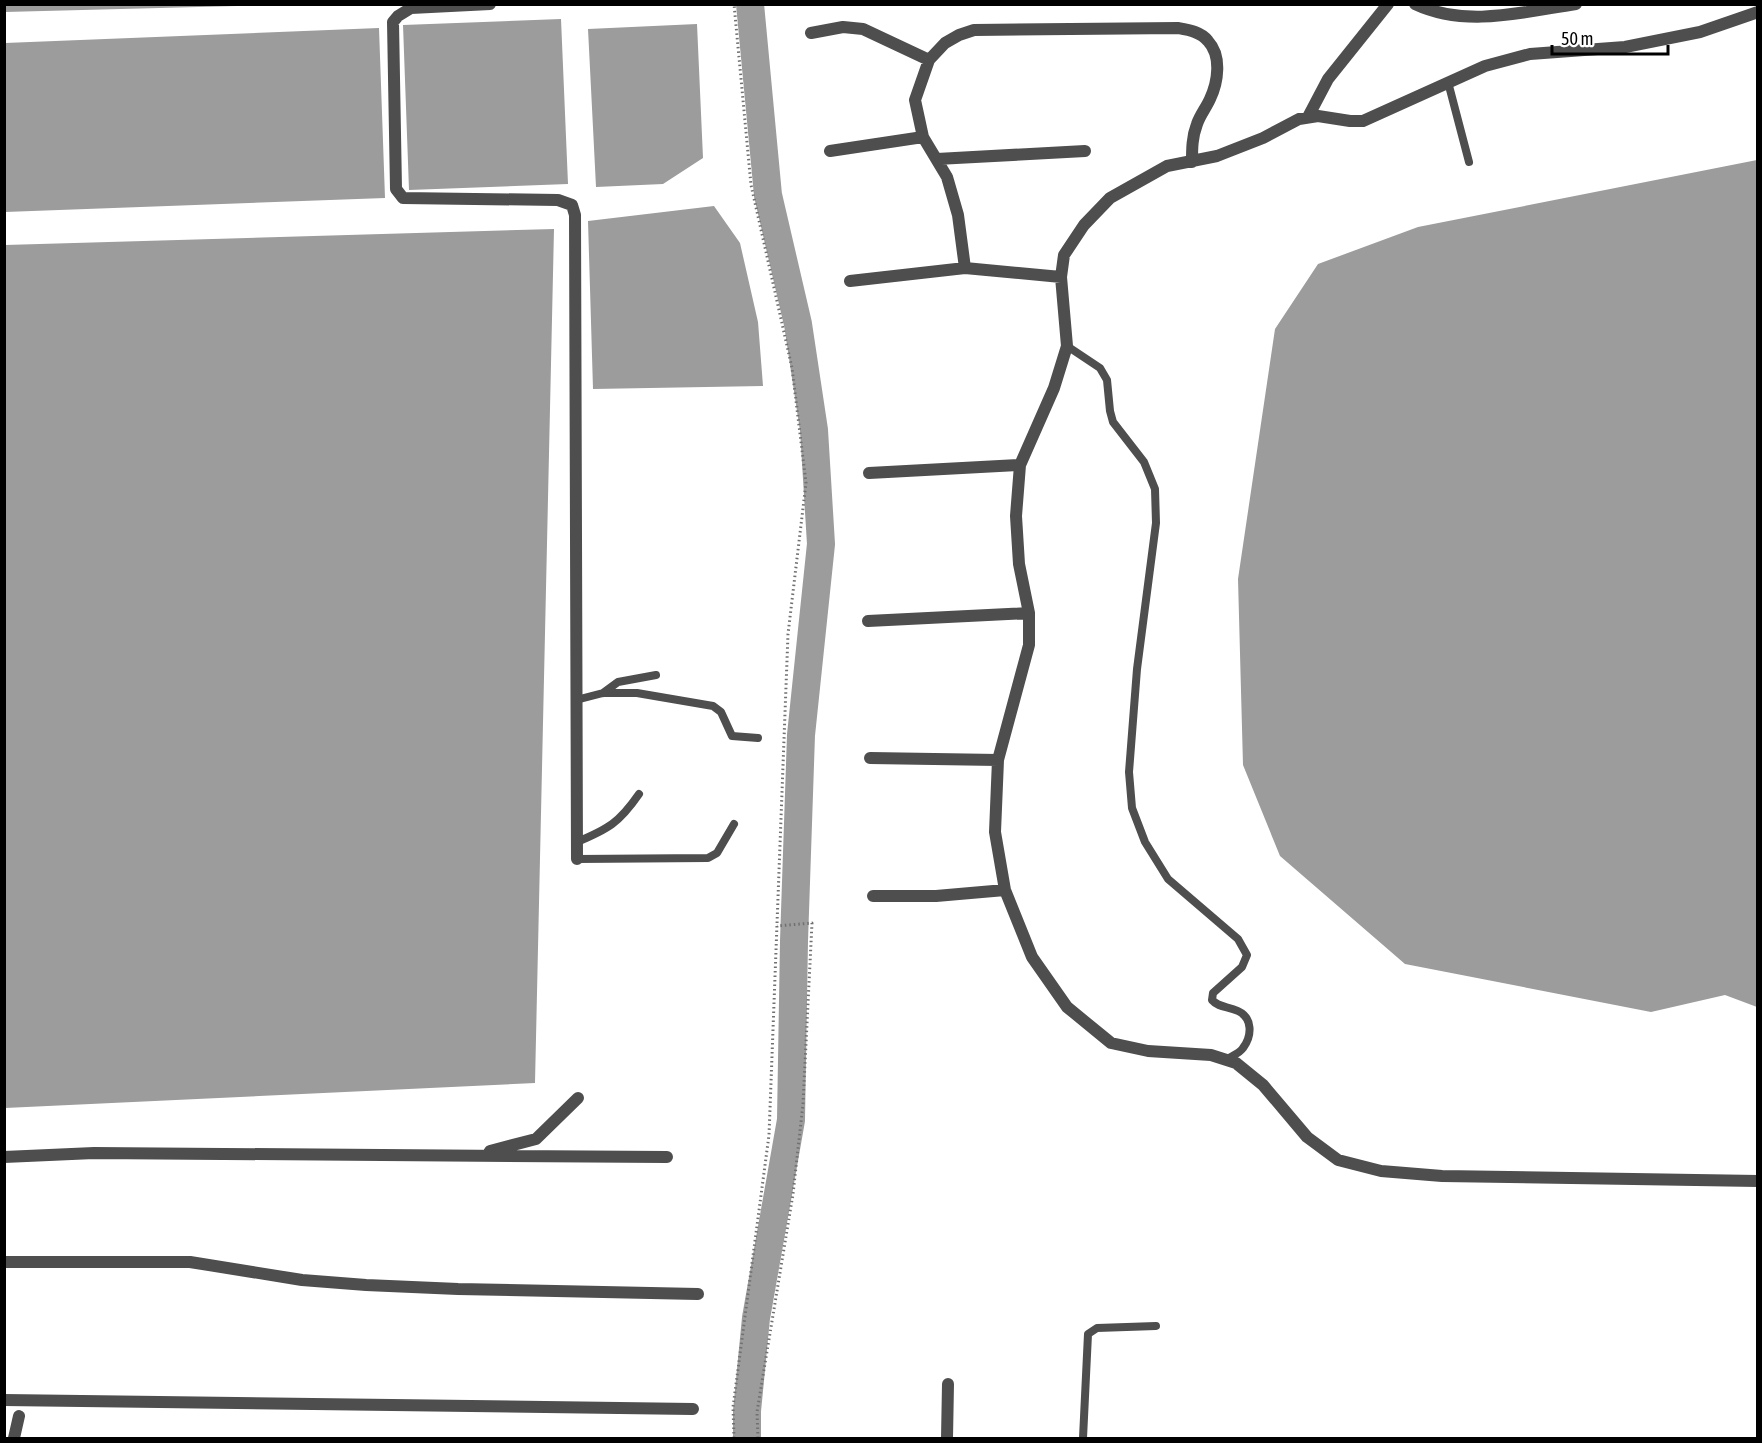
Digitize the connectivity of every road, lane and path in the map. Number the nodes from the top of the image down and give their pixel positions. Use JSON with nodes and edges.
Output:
{"nodes":[{"id":1,"x":490,"y":4,"type":"edge"},
{"id":2,"x":734,"y":4,"type":"edge"},
{"id":3,"x":1388,"y":4,"type":"edge"},
{"id":4,"x":1415,"y":4,"type":"edge"},
{"id":5,"x":1576,"y":4,"type":"edge"},
{"id":6,"x":1758,"y":12,"type":"edge"},
{"id":7,"x":811,"y":33,"type":"dead end"},
{"id":8,"x":929,"y":60,"type":"junction"},
{"id":9,"x":1448,"y":82,"type":"junction"},
{"id":10,"x":1308,"y":117,"type":"junction"},
{"id":11,"x":923,"y":137,"type":"junction"},
{"id":12,"x":830,"y":151,"type":"dead end"},
{"id":13,"x":1085,"y":151,"type":"dead end"},
{"id":14,"x":937,"y":159,"type":"junction"},
{"id":15,"x":1192,"y":162,"type":"junction"},
{"id":16,"x":1469,"y":162,"type":"dead end"},
{"id":17,"x":965,"y":268,"type":"junction"},
{"id":18,"x":1061,"y":277,"type":"junction"},
{"id":19,"x":850,"y":281,"type":"dead end"},
{"id":20,"x":1067,"y":346,"type":"junction"},
{"id":21,"x":1020,"y":465,"type":"junction"},
{"id":22,"x":869,"y":473,"type":"dead end"},
{"id":23,"x":1029,"y":613,"type":"junction"},
{"id":24,"x":868,"y":621,"type":"dead end"},
{"id":25,"x":656,"y":675,"type":"dead end"},
{"id":26,"x":603,"y":693,"type":"junction"},
{"id":27,"x":576,"y":700,"type":"junction"},
{"id":28,"x":758,"y":738,"type":"dead end"},
{"id":29,"x":870,"y":758,"type":"dead end"},
{"id":30,"x":998,"y":760,"type":"junction"},
{"id":31,"x":639,"y":794,"type":"dead end"},
{"id":32,"x":734,"y":824,"type":"dead end"},
{"id":33,"x":577,"y":842,"type":"junction"},
{"id":34,"x":577,"y":859,"type":"joint"},
{"id":35,"x":1005,"y":890,"type":"junction"},
{"id":36,"x":873,"y":896,"type":"dead end"},
{"id":37,"x":777,"y":926,"type":"junction"},
{"id":38,"x":1227,"y":1059,"type":"junction"},
{"id":39,"x":578,"y":1098,"type":"dead end"},
{"id":40,"x":4,"y":1156,"type":"edge"},
{"id":41,"x":475,"y":1156,"type":"junction"},
{"id":42,"x":667,"y":1157,"type":"dead end"},
{"id":43,"x":1758,"y":1181,"type":"edge"},
{"id":44,"x":4,"y":1262,"type":"edge"},
{"id":45,"x":698,"y":1294,"type":"dead end"},
{"id":46,"x":1156,"y":1326,"type":"dead end"},
{"id":47,"x":948,"y":1384,"type":"dead end"},
{"id":48,"x":4,"y":1400,"type":"edge"},
{"id":49,"x":693,"y":1409,"type":"dead end"},
{"id":50,"x":19,"y":1416,"type":"dead end"},
{"id":51,"x":14,"y":1438,"type":"edge"},
{"id":52,"x":734,"y":1438,"type":"edge"},
{"id":53,"x":758,"y":1438,"type":"edge"},
{"id":54,"x":947,"y":1438,"type":"edge"},
{"id":55,"x":1083,"y":1438,"type":"edge"}],
"edges":[{"from":1,"to":27,"type":"street"},
{"from":2,"to":37,"type":"path"},
{"from":3,"to":10,"type":"street"},
{"from":4,"to":5,"type":"street"},
{"from":6,"to":9,"type":"street"},
{"from":7,"to":8,"type":"street"},
{"from":8,"to":11,"type":"street"},
{"from":8,"to":15,"type":"street"},
{"from":9,"to":10,"type":"street"},
{"from":9,"to":16,"type":"lane"},
{"from":10,"to":15,"type":"street"},
{"from":11,"to":12,"type":"street"},
{"from":11,"to":14,"type":"street"},
{"from":13,"to":14,"type":"street"},
{"from":14,"to":17,"type":"street"},
{"from":15,"to":18,"type":"street"},
{"from":17,"to":18,"type":"street"},
{"from":17,"to":19,"type":"street"},
{"from":18,"to":20,"type":"street"},
{"from":20,"to":21,"type":"street"},
{"from":20,"to":38,"type":"lane"},
{"from":21,"to":22,"type":"street"},
{"from":21,"to":23,"type":"street"},
{"from":23,"to":24,"type":"street"},
{"from":23,"to":30,"type":"street"},
{"from":25,"to":26,"type":"lane"},
{"from":26,"to":27,"type":"lane"},
{"from":26,"to":28,"type":"lane"},
{"from":27,"to":33,"type":"street"},
{"from":29,"to":30,"type":"street"},
{"from":30,"to":35,"type":"street"},
{"from":31,"to":33,"type":"lane"},
{"from":32,"to":34,"type":"lane"},
{"from":33,"to":34,"type":"street"},
{"from":35,"to":36,"type":"street"},
{"from":35,"to":38,"type":"street"},
{"from":37,"to":52,"type":"path"},
{"from":37,"to":53,"type":"path"},
{"from":38,"to":43,"type":"street"},
{"from":39,"to":41,"type":"street"},
{"from":40,"to":41,"type":"street"},
{"from":41,"to":42,"type":"street"},
{"from":44,"to":45,"type":"street"},
{"from":46,"to":55,"type":"lane"},
{"from":47,"to":54,"type":"street"},
{"from":48,"to":49,"type":"street"},
{"from":50,"to":51,"type":"street"}]}
